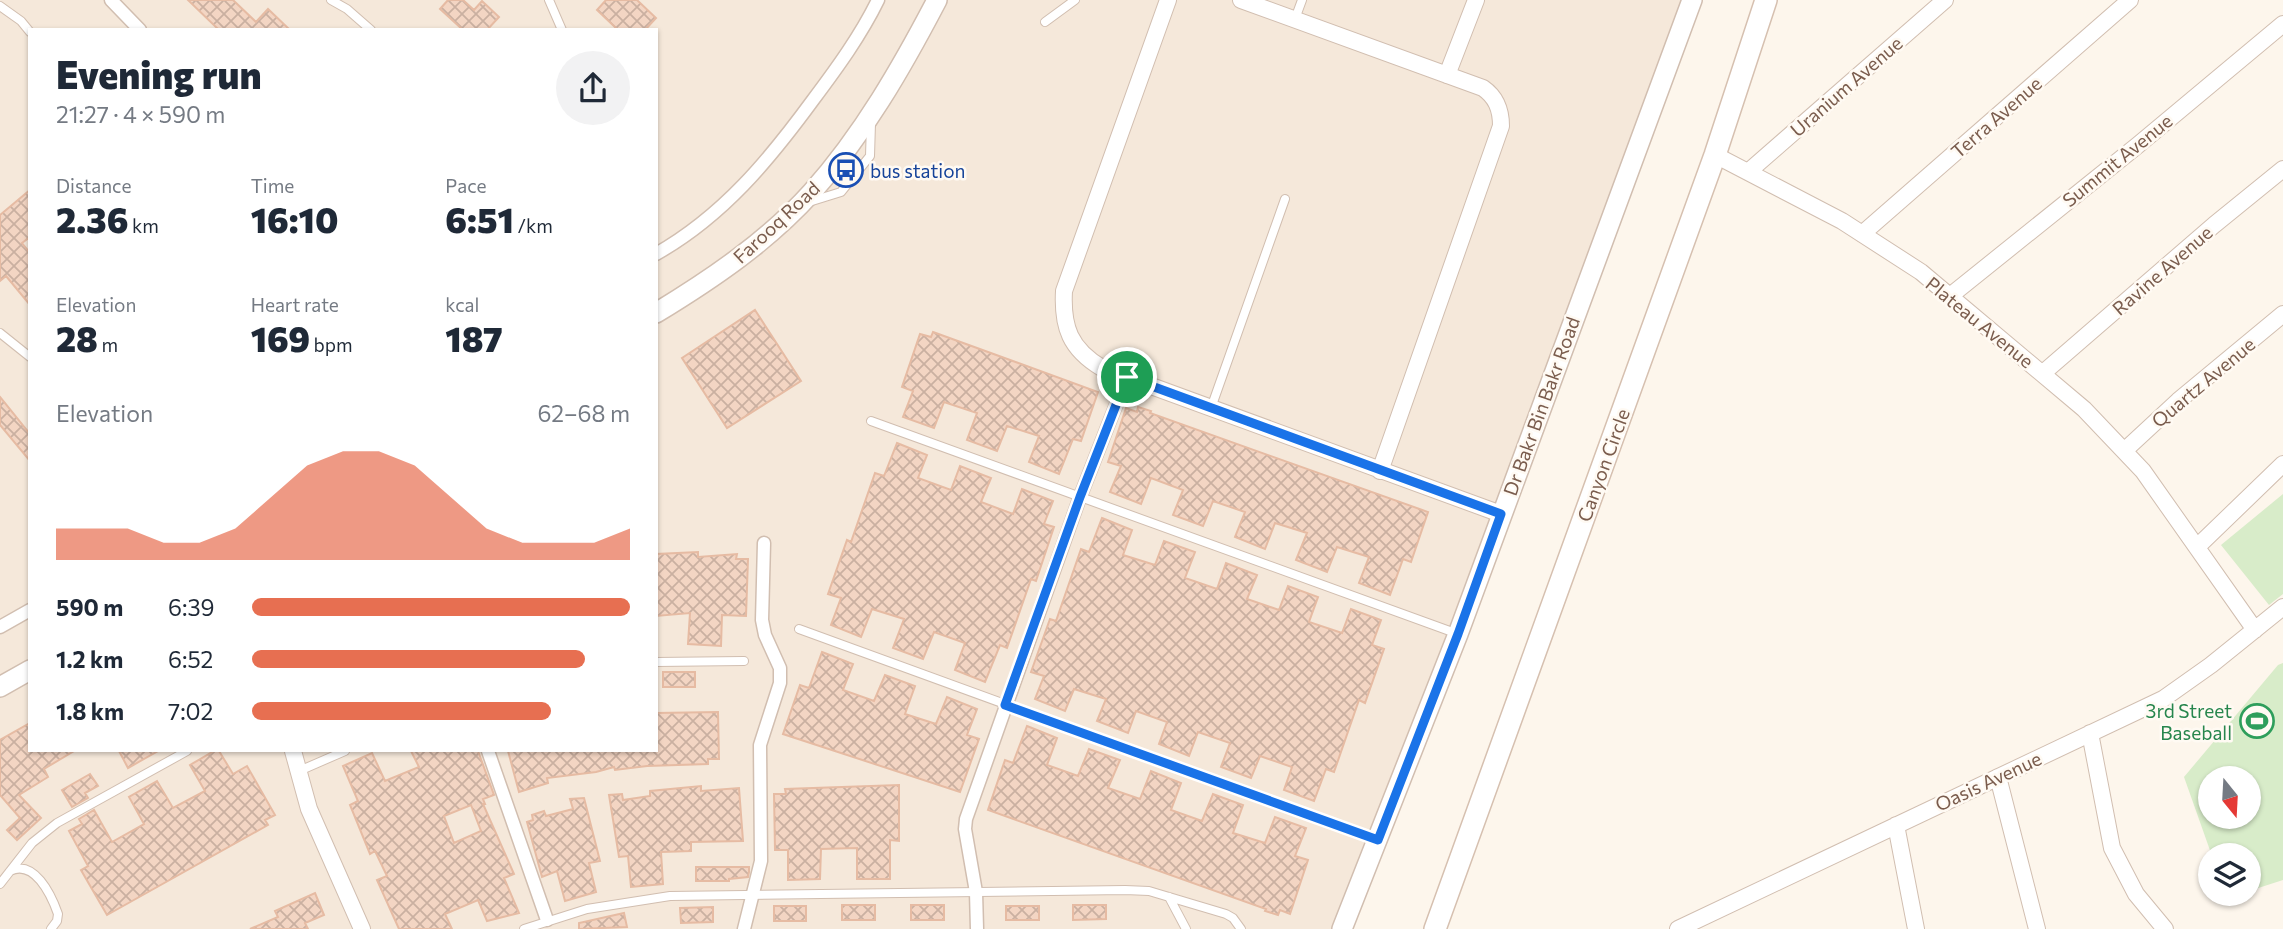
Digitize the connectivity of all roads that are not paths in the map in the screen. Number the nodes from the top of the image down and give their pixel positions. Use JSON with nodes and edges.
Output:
{"nodes":[{"id":1,"x":111,"y":0,"type":"edge"},
{"id":2,"x":331,"y":0,"type":"edge"},
{"id":3,"x":549,"y":0,"type":"edge"},
{"id":4,"x":878,"y":0,"type":"edge"},
{"id":5,"x":937,"y":0,"type":"edge"},
{"id":6,"x":1075,"y":0,"type":"edge"},
{"id":7,"x":1168,"y":0,"type":"edge"},
{"id":8,"x":1241,"y":0,"type":"edge"},
{"id":9,"x":1302,"y":0,"type":"edge"},
{"id":10,"x":1476,"y":0,"type":"edge"},
{"id":11,"x":1692,"y":0,"type":"edge"},
{"id":12,"x":1766,"y":0,"type":"edge"},
{"id":13,"x":1945,"y":0,"type":"edge"},
{"id":14,"x":2130,"y":0,"type":"edge"},
{"id":15,"x":0,"y":6,"type":"edge"},
{"id":16,"x":1295,"y":19,"type":"junction"},
{"id":17,"x":1045,"y":22,"type":"dead end"},
{"id":18,"x":2283,"y":24,"type":"edge"},
{"id":19,"x":138,"y":28,"type":"edge"},
{"id":20,"x":369,"y":28,"type":"edge"},
{"id":21,"x":561,"y":28,"type":"edge"},
{"id":22,"x":28,"y":30,"type":"edge"},
{"id":23,"x":1447,"y":75,"type":"junction"},
{"id":24,"x":1715,"y":155,"type":"junction"},
{"id":25,"x":2283,"y":169,"type":"edge"},
{"id":26,"x":1748,"y":172,"type":"junction"},
{"id":27,"x":1285,"y":199,"type":"dead end"},
{"id":28,"x":1862,"y":234,"type":"junction"},
{"id":29,"x":658,"y":253,"type":"edge"},
{"id":30,"x":1950,"y":296,"type":"junction"},
{"id":31,"x":658,"y":312,"type":"edge"},
{"id":32,"x":2283,"y":314,"type":"edge"},
{"id":33,"x":0,"y":333,"type":"edge"},
{"id":34,"x":28,"y":355,"type":"edge"},
{"id":35,"x":2043,"y":373,"type":"junction"},
{"id":36,"x":1127,"y":377,"type":"junction"},
{"id":37,"x":1211,"y":408,"type":"junction"},
{"id":38,"x":871,"y":421,"type":"dead end"},
{"id":39,"x":2124,"y":451,"type":"junction"},
{"id":40,"x":2283,"y":464,"type":"edge"},
{"id":41,"x":1380,"y":471,"type":"junction"},
{"id":42,"x":1080,"y":497,"type":"junction"},
{"id":43,"x":1501,"y":514,"type":"junction"},
{"id":44,"x":764,"y":543,"type":"dead end"},
{"id":45,"x":2197,"y":547,"type":"junction"},
{"id":46,"x":2283,"y":607,"type":"edge"},
{"id":47,"x":28,"y":611,"type":"edge"},
{"id":48,"x":0,"y":627,"type":"edge"},
{"id":49,"x":799,"y":629,"type":"dead end"},
{"id":50,"x":2255,"y":630,"type":"junction"},
{"id":51,"x":1458,"y":634,"type":"junction"},
{"id":52,"x":744,"y":661,"type":"dead end"},
{"id":53,"x":658,"y":662,"type":"edge"},
{"id":54,"x":28,"y":671,"type":"edge"},
{"id":55,"x":0,"y":687,"type":"edge"},
{"id":56,"x":1005,"y":705,"type":"junction"},
{"id":57,"x":2090,"y":733,"type":"junction"},
{"id":58,"x":185,"y":752,"type":"edge"},
{"id":59,"x":293,"y":752,"type":"edge"},
{"id":60,"x":343,"y":752,"type":"edge"},
{"id":61,"x":488,"y":752,"type":"edge"},
{"id":62,"x":299,"y":771,"type":"junction"},
{"id":63,"x":1998,"y":776,"type":"junction"},
{"id":64,"x":1896,"y":825,"type":"junction"},
{"id":65,"x":1378,"y":840,"type":"junction"},
{"id":66,"x":32,"y":843,"type":"junction"},
{"id":67,"x":7,"y":872,"type":"junction"},
{"id":68,"x":35,"y":874,"type":"junction"},
{"id":69,"x":0,"y":884,"type":"edge"},
{"id":70,"x":976,"y":892,"type":"junction"},
{"id":71,"x":752,"y":894,"type":"junction"},
{"id":72,"x":1169,"y":897,"type":"junction"},
{"id":73,"x":547,"y":920,"type":"junction"},
{"id":74,"x":1681,"y":928,"type":"edge"},
{"id":75,"x":51,"y":929,"type":"edge"},
{"id":76,"x":362,"y":929,"type":"edge"},
{"id":77,"x":524,"y":929,"type":"edge"},
{"id":78,"x":744,"y":929,"type":"edge"},
{"id":79,"x":977,"y":929,"type":"edge"},
{"id":80,"x":1186,"y":929,"type":"edge"},
{"id":81,"x":1241,"y":929,"type":"edge"},
{"id":82,"x":1342,"y":929,"type":"edge"},
{"id":83,"x":1435,"y":929,"type":"edge"},
{"id":84,"x":1916,"y":929,"type":"edge"},
{"id":85,"x":2037,"y":929,"type":"edge"},
{"id":86,"x":2165,"y":929,"type":"edge"}],
"edges":[{"from":1,"to":19,"type":"street"},
{"from":2,"to":20,"type":"lane"},
{"from":3,"to":21,"type":"lane"},
{"from":4,"to":29,"type":"street"},
{"from":5,"to":31,"type":"street","name":"Farooq Road"},
{"from":6,"to":17,"type":"lane"},
{"from":7,"to":36,"type":"street"},
{"from":8,"to":16,"type":"street"},
{"from":9,"to":16,"type":"lane"},
{"from":10,"to":23,"type":"street"},
{"from":11,"to":43,"type":"street","name":"Dr Bakr Bin Bakr Road"},
{"from":12,"to":24,"type":"main road","name":"Canyon Circle"},
{"from":13,"to":26,"type":"street","name":"Uranium Avenue"},
{"from":14,"to":28,"type":"street","name":"Terra Avenue"},
{"from":15,"to":22,"type":"lane"},
{"from":16,"to":23,"type":"street"},
{"from":18,"to":30,"type":"street","name":"Summit Avenue"},
{"from":23,"to":41,"type":"street"},
{"from":24,"to":26,"type":"street","name":"Plateau Avenue"},
{"from":24,"to":83,"type":"main road","name":"Canyon Circle"},
{"from":25,"to":35,"type":"street","name":"Ravine Avenue"},
{"from":26,"to":28,"type":"street","name":"Plateau Avenue"},
{"from":27,"to":37,"type":"lane"},
{"from":28,"to":30,"type":"street","name":"Plateau Avenue"},
{"from":30,"to":35,"type":"street","name":"Plateau Avenue"},
{"from":32,"to":39,"type":"street","name":"Quartz Avenue"},
{"from":33,"to":34,"type":"lane"},
{"from":35,"to":39,"type":"street","name":"Plateau Avenue"},
{"from":36,"to":37,"type":"street"},
{"from":36,"to":42,"type":"street"},
{"from":37,"to":41,"type":"street"},
{"from":38,"to":42,"type":"lane"},
{"from":39,"to":45,"type":"street","name":"Plateau Avenue"},
{"from":40,"to":45,"type":"street"},
{"from":41,"to":43,"type":"street"},
{"from":42,"to":51,"type":"lane"},
{"from":42,"to":56,"type":"street"},
{"from":43,"to":51,"type":"street","name":"Dr Bakr Bin Bakr Road"},
{"from":44,"to":71,"type":"street"},
{"from":45,"to":50,"type":"street","name":"Plateau Avenue"},
{"from":46,"to":50,"type":"street","name":"Oasis Avenue"},
{"from":47,"to":48,"type":"street"},
{"from":49,"to":56,"type":"lane"},
{"from":50,"to":57,"type":"street","name":"Oasis Avenue"},
{"from":51,"to":65,"type":"street","name":"Dr Bakr Bin Bakr Road"},
{"from":52,"to":53,"type":"lane"},
{"from":54,"to":55,"type":"street"},
{"from":56,"to":65,"type":"lane"},
{"from":56,"to":70,"type":"street"},
{"from":57,"to":63,"type":"street","name":"Oasis Avenue"},
{"from":57,"to":86,"type":"street"},
{"from":58,"to":66,"type":"lane"},
{"from":59,"to":62,"type":"street"},
{"from":60,"to":62,"type":"lane"},
{"from":61,"to":73,"type":"street"},
{"from":62,"to":76,"type":"street"},
{"from":63,"to":64,"type":"street","name":"Oasis Avenue"},
{"from":63,"to":85,"type":"street"},
{"from":64,"to":74,"type":"street","name":"Oasis Avenue"},
{"from":64,"to":84,"type":"street"},
{"from":65,"to":82,"type":"street","name":"Dr Bakr Bin Bakr Road"},
{"from":66,"to":67,"type":"lane"},
{"from":66,"to":68,"type":"lane"},
{"from":67,"to":68,"type":"lane"},
{"from":67,"to":69,"type":"lane"},
{"from":68,"to":75,"type":"lane"},
{"from":70,"to":71,"type":"lane"},
{"from":70,"to":72,"type":"lane"},
{"from":70,"to":79,"type":"street"},
{"from":71,"to":73,"type":"lane"},
{"from":71,"to":78,"type":"street"},
{"from":72,"to":80,"type":"lane"},
{"from":72,"to":81,"type":"lane"},
{"from":73,"to":77,"type":"lane"}]}
